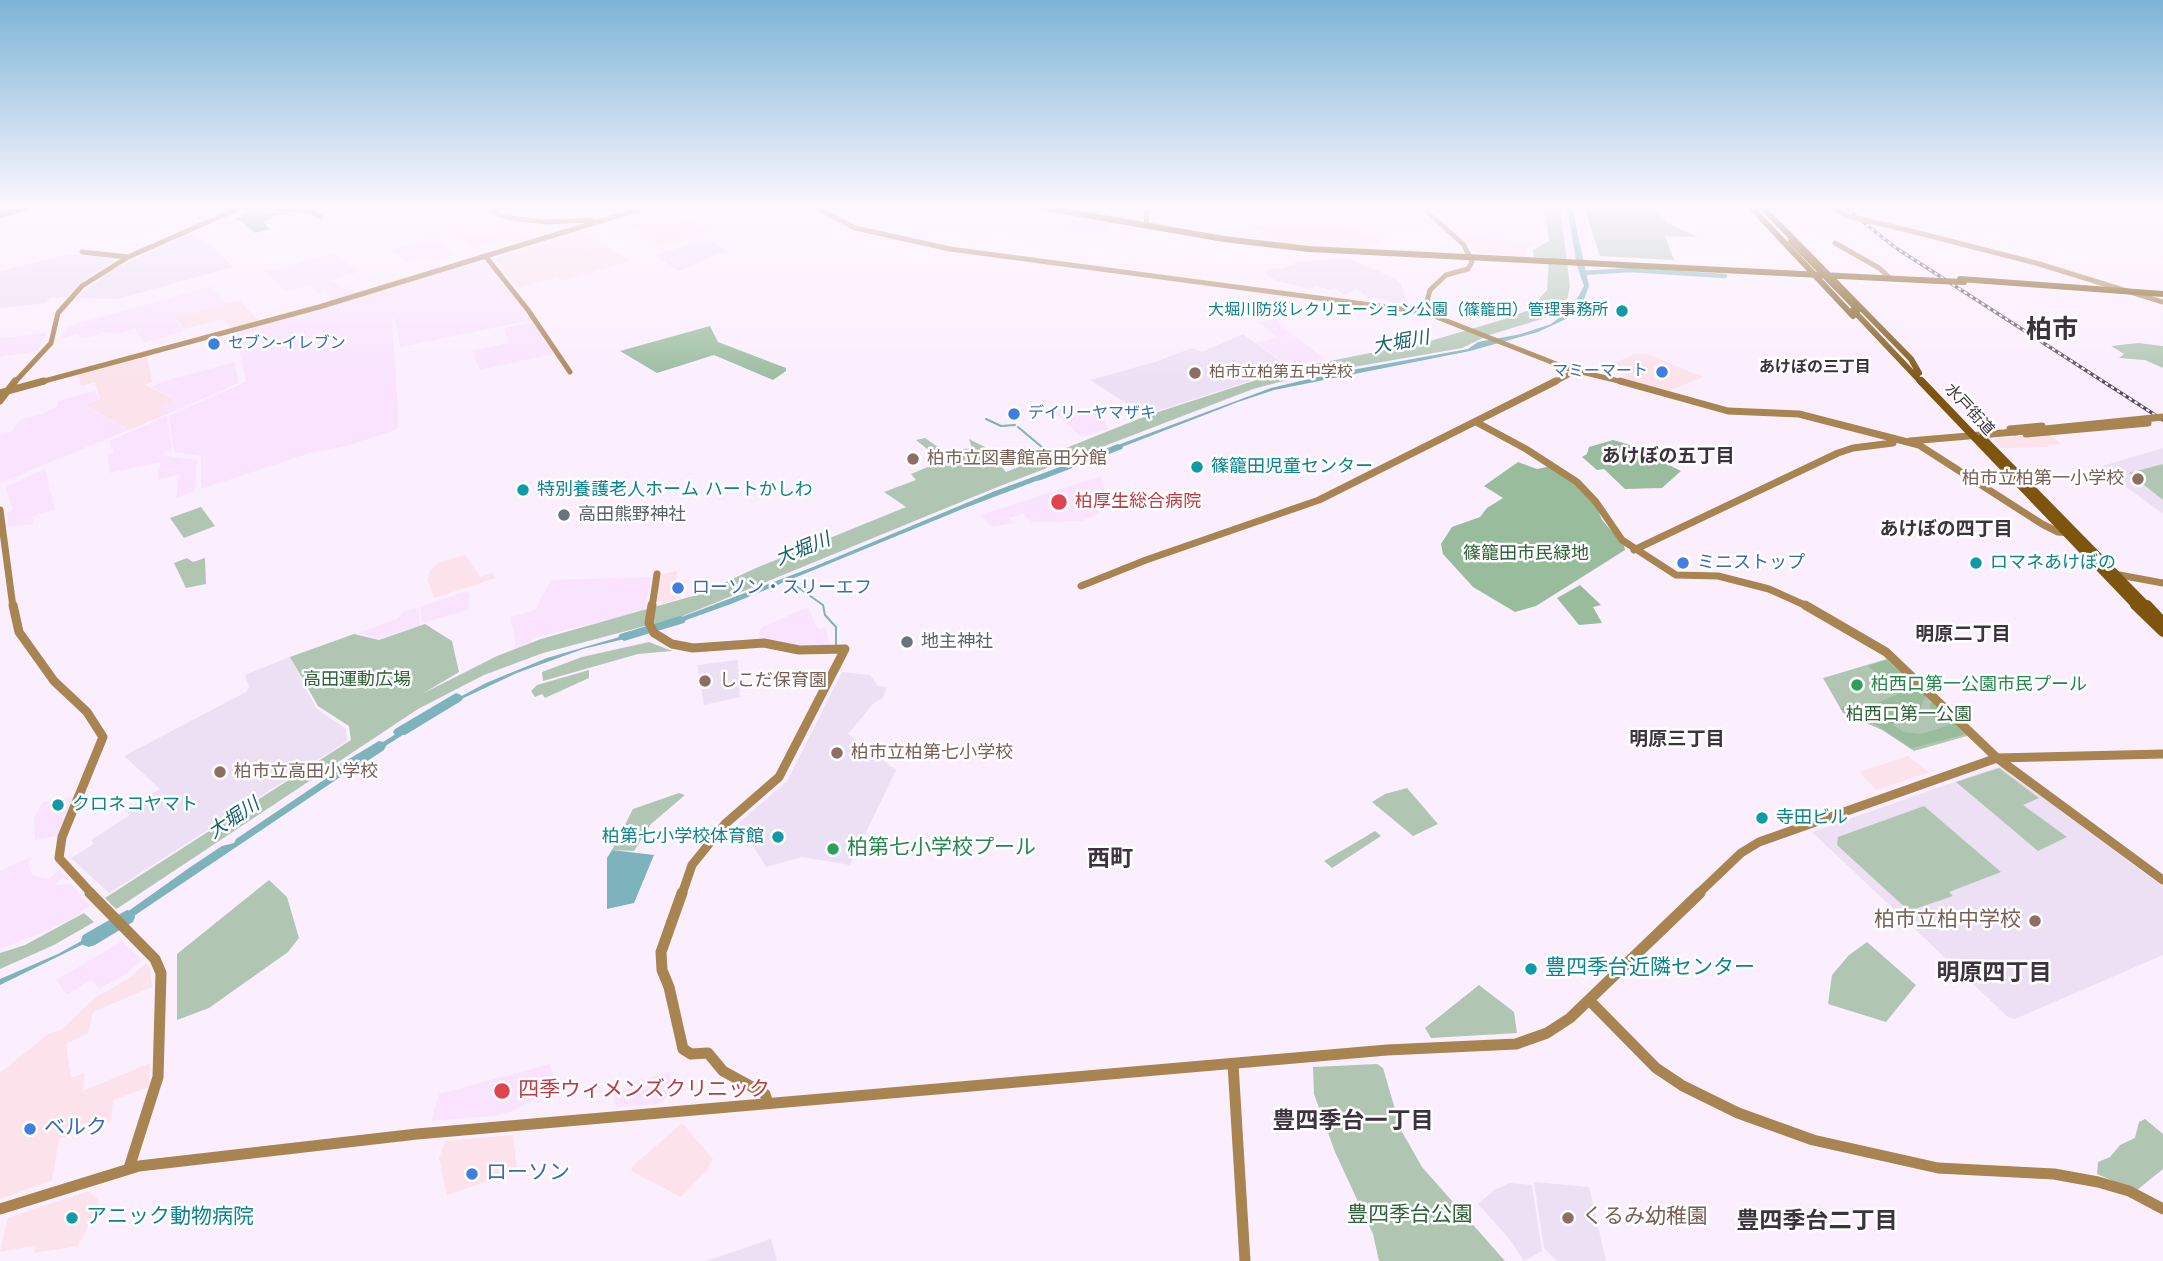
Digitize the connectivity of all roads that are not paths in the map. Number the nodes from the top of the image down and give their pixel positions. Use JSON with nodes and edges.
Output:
{"nodes":[{"id":1,"x":113,"y":266,"type":"edge"},
{"id":2,"x":456,"y":266,"type":"edge"},
{"id":3,"x":493,"y":266,"type":"edge"},
{"id":4,"x":1077,"y":266,"type":"edge"},
{"id":5,"x":1471,"y":266,"type":"edge"},
{"id":6,"x":1671,"y":266,"type":"edge"},
{"id":7,"x":1807,"y":266,"type":"edge"},
{"id":8,"x":1813,"y":266,"type":"edge"},
{"id":9,"x":1819,"y":266,"type":"edge"},
{"id":10,"x":1871,"y":266,"type":"edge"},
{"id":11,"x":2042,"y":266,"type":"edge"},
{"id":12,"x":1813,"y":273,"type":"junction"},
{"id":13,"x":1828,"y":274,"type":"junction"},
{"id":14,"x":1888,"y":277,"type":"junction"},
{"id":15,"x":1962,"y":280,"type":"junction"},
{"id":16,"x":2128,"y":291,"type":"junction"},
{"id":17,"x":2139,"y":295,"type":"junction"},
{"id":18,"x":2163,"y":298,"type":"edge"},
{"id":19,"x":1856,"y":310,"type":"junction"},
{"id":20,"x":1424,"y":312,"type":"junction"},
{"id":21,"x":1903,"y":362,"type":"junction"},
{"id":22,"x":1576,"y":371,"type":"junction"},
{"id":23,"x":570,"y":372,"type":"dead end"},
{"id":24,"x":1919,"y":373,"type":"junction"},
{"id":25,"x":3,"y":392,"type":"edge"},
{"id":26,"x":0,"y":401,"type":"edge"},
{"id":27,"x":2163,"y":417,"type":"edge"},
{"id":28,"x":1476,"y":422,"type":"junction"},
{"id":29,"x":1995,"y":433,"type":"junction"},
{"id":30,"x":1975,"y":435,"type":"junction"},
{"id":31,"x":1903,"y":442,"type":"junction"},
{"id":32,"x":0,"y":510,"type":"edge"},
{"id":33,"x":2070,"y":533,"type":"junction"},
{"id":34,"x":1634,"y":550,"type":"junction"},
{"id":35,"x":657,"y":574,"type":"dead end"},
{"id":36,"x":2109,"y":574,"type":"junction"},
{"id":37,"x":2163,"y":583,"type":"edge"},
{"id":38,"x":1081,"y":586,"type":"dead end"},
{"id":39,"x":2163,"y":622,"type":"edge"},
{"id":40,"x":2163,"y":632,"type":"edge"},
{"id":41,"x":2163,"y":754,"type":"edge"},
{"id":42,"x":1997,"y":758,"type":"junction"},
{"id":43,"x":2163,"y":880,"type":"edge"},
{"id":44,"x":1589,"y":1000,"type":"junction"},
{"id":45,"x":1233,"y":1064,"type":"junction"},
{"id":46,"x":768,"y":1103,"type":"junction"},
{"id":47,"x":129,"y":1168,"type":"junction"},
{"id":48,"x":0,"y":1209,"type":"edge"},
{"id":49,"x":2163,"y":1209,"type":"edge"},
{"id":50,"x":1245,"y":1261,"type":"edge"}],
"edges":[{"from":1,"to":25,"type":"street"},
{"from":2,"to":25,"type":"street"},
{"from":3,"to":23,"type":"street"},
{"from":4,"to":20,"type":"street"},
{"from":5,"to":20,"type":"street"},
{"from":6,"to":12,"type":"highway"},
{"from":7,"to":12,"type":"highway"},
{"from":8,"to":19,"type":"highway","name":"水戸街道","bridge":true},
{"from":9,"to":13,"type":"highway"},
{"from":10,"to":14,"type":"street"},
{"from":11,"to":16,"type":"street","bridge":true},
{"from":12,"to":13,"type":"highway"},
{"from":12,"to":21,"type":"highway"},
{"from":13,"to":14,"type":"highway"},
{"from":13,"to":24,"type":"highway"},
{"from":14,"to":15,"type":"highway","bridge":true},
{"from":15,"to":16,"type":"highway"},
{"from":15,"to":17,"type":"highway"},
{"from":16,"to":17,"type":"street"},
{"from":16,"to":18,"type":"highway"},
{"from":17,"to":18,"type":"highway"},
{"from":19,"to":21,"type":"highway","name":"水戸街道"},
{"from":19,"to":24,"type":"highway","name":"水戸街道"},
{"from":20,"to":22,"type":"street"},
{"from":21,"to":30,"type":"highway","name":"水戸街道"},
{"from":22,"to":28,"type":"street"},
{"from":22,"to":31,"type":"street"},
{"from":24,"to":30,"type":"highway","name":"水戸街道"},
{"from":25,"to":26,"type":"street"},
{"from":27,"to":29,"type":"street","bridge":true},
{"from":28,"to":34,"type":"street"},
{"from":28,"to":38,"type":"street"},
{"from":29,"to":29,"type":"street"},
{"from":29,"to":30,"type":"street"},
{"from":30,"to":31,"type":"street"},
{"from":30,"to":33,"type":"highway","name":"水戸街道"},
{"from":31,"to":33,"type":"street"},
{"from":31,"to":34,"type":"street"},
{"from":32,"to":47,"type":"street"},
{"from":33,"to":36,"type":"highway","name":"水戸街道"},
{"from":34,"to":42,"type":"street"},
{"from":35,"to":46,"type":"street"},
{"from":36,"to":37,"type":"street"},
{"from":36,"to":39,"type":"highway","name":"水戸街道"},
{"from":36,"to":40,"type":"highway","name":"水戸街道"},
{"from":41,"to":42,"type":"street"},
{"from":42,"to":43,"type":"street"},
{"from":42,"to":44,"type":"street"},
{"from":44,"to":45,"type":"street"},
{"from":44,"to":49,"type":"street"},
{"from":45,"to":46,"type":"street"},
{"from":45,"to":50,"type":"street"},
{"from":46,"to":47,"type":"street"},
{"from":47,"to":48,"type":"street"}]}
